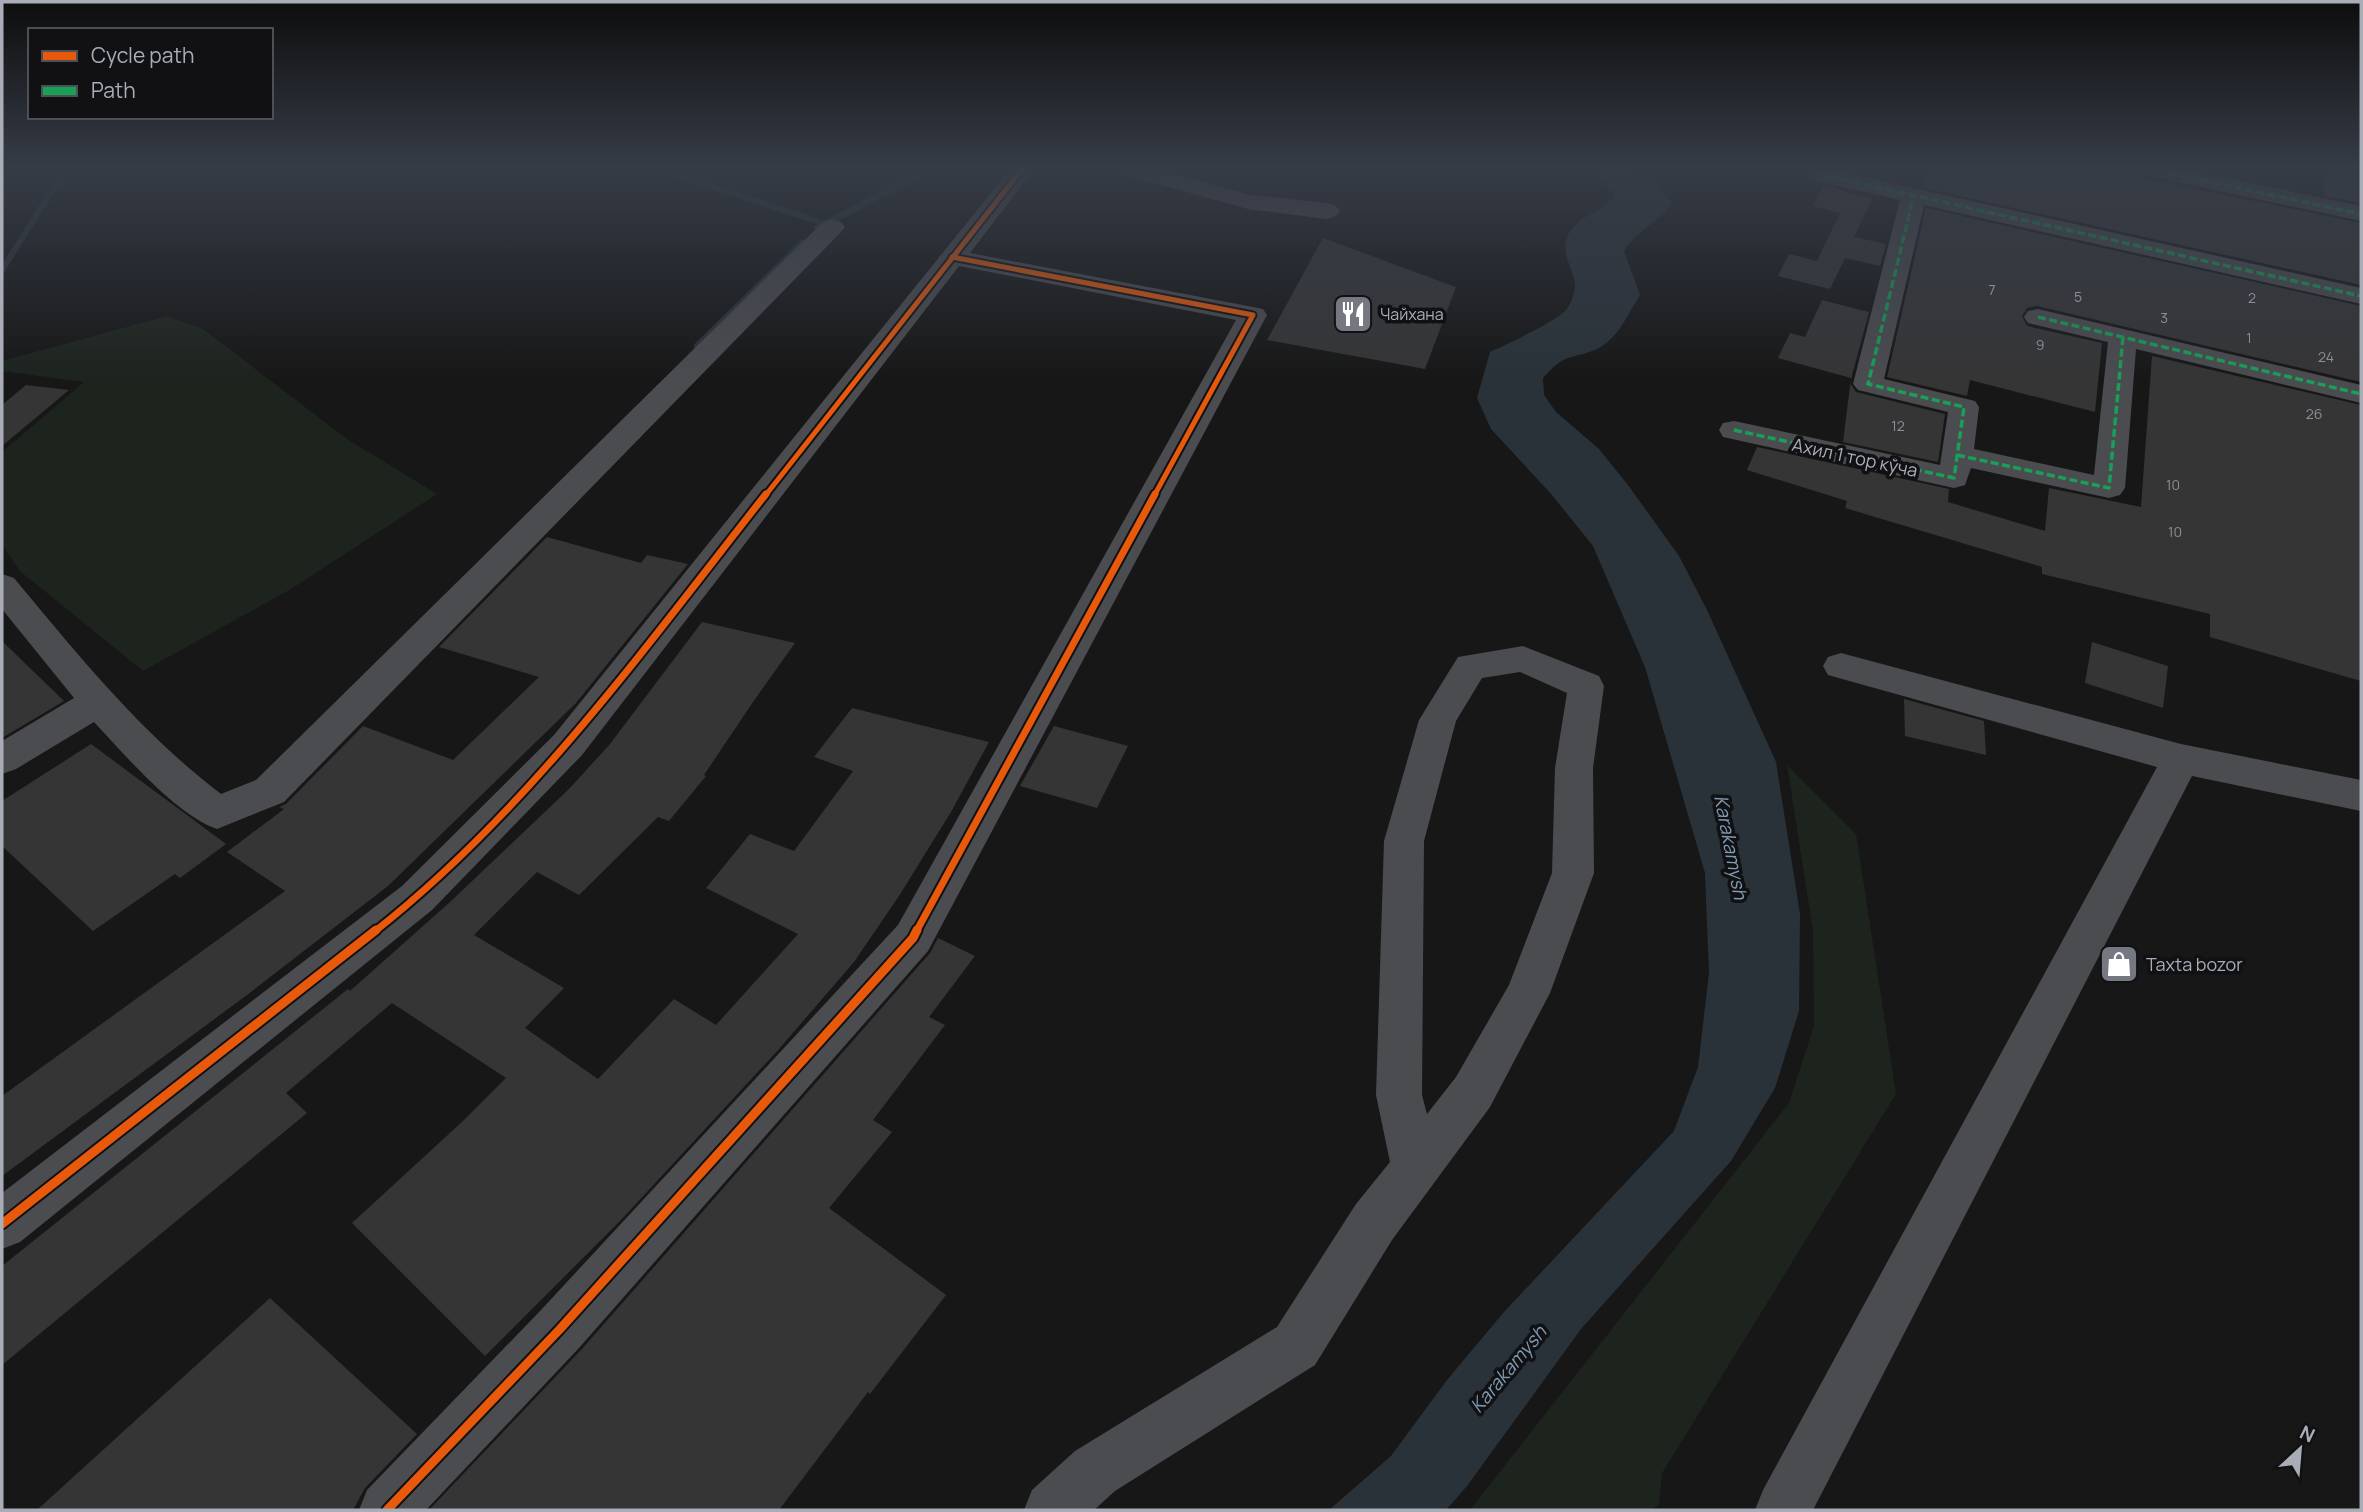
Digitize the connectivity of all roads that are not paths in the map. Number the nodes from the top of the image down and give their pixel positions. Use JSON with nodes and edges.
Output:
{"nodes":[{"id":1,"x":820,"y":239,"type":"edge"},
{"id":2,"x":968,"y":239,"type":"edge"},
{"id":3,"x":1903,"y":239,"type":"edge"},
{"id":4,"x":2107,"y":239,"type":"edge"},
{"id":5,"x":953,"y":257,"type":"junction"},
{"id":6,"x":2361,"y":296,"type":"edge"},
{"id":7,"x":2038,"y":317,"type":"dead end"},
{"id":8,"x":2123,"y":337,"type":"junction"},
{"id":9,"x":2361,"y":394,"type":"edge"},
{"id":10,"x":1734,"y":430,"type":"dead end"},
{"id":11,"x":1957,"y":455,"type":"junction"},
{"id":12,"x":2,"y":586,"type":"edge"},
{"id":13,"x":1841,"y":666,"type":"dead end"},
{"id":14,"x":97,"y":702,"type":"junction"},
{"id":15,"x":2181,"y":759,"type":"junction"},
{"id":16,"x":2,"y":760,"type":"edge"},
{"id":17,"x":2361,"y":796,"type":"edge"},
{"id":18,"x":1415,"y":1167,"type":"junction"},
{"id":19,"x":2,"y":1224,"type":"edge"},
{"id":20,"x":387,"y":1510,"type":"edge"},
{"id":21,"x":1052,"y":1510,"type":"edge"},
{"id":22,"x":1783,"y":1510,"type":"edge"}],
"edges":[{"from":1,"to":14,"type":"street"},
{"from":2,"to":5,"type":"street"},
{"from":3,"to":11,"type":"street","name":"Ахил 1 тор кўча"},
{"from":4,"to":6,"type":"street"},
{"from":5,"to":19,"type":"street"},
{"from":5,"to":20,"type":"street"},
{"from":7,"to":8,"type":"street"},
{"from":8,"to":9,"type":"street"},
{"from":8,"to":11,"type":"street"},
{"from":10,"to":11,"type":"street","name":"Ахил 1 тор кўча"},
{"from":12,"to":14,"type":"street"},
{"from":13,"to":15,"type":"street"},
{"from":14,"to":16,"type":"street"},
{"from":15,"to":17,"type":"street"},
{"from":15,"to":22,"type":"street"},
{"from":18,"to":18,"type":"street"},
{"from":18,"to":21,"type":"street"}]}
